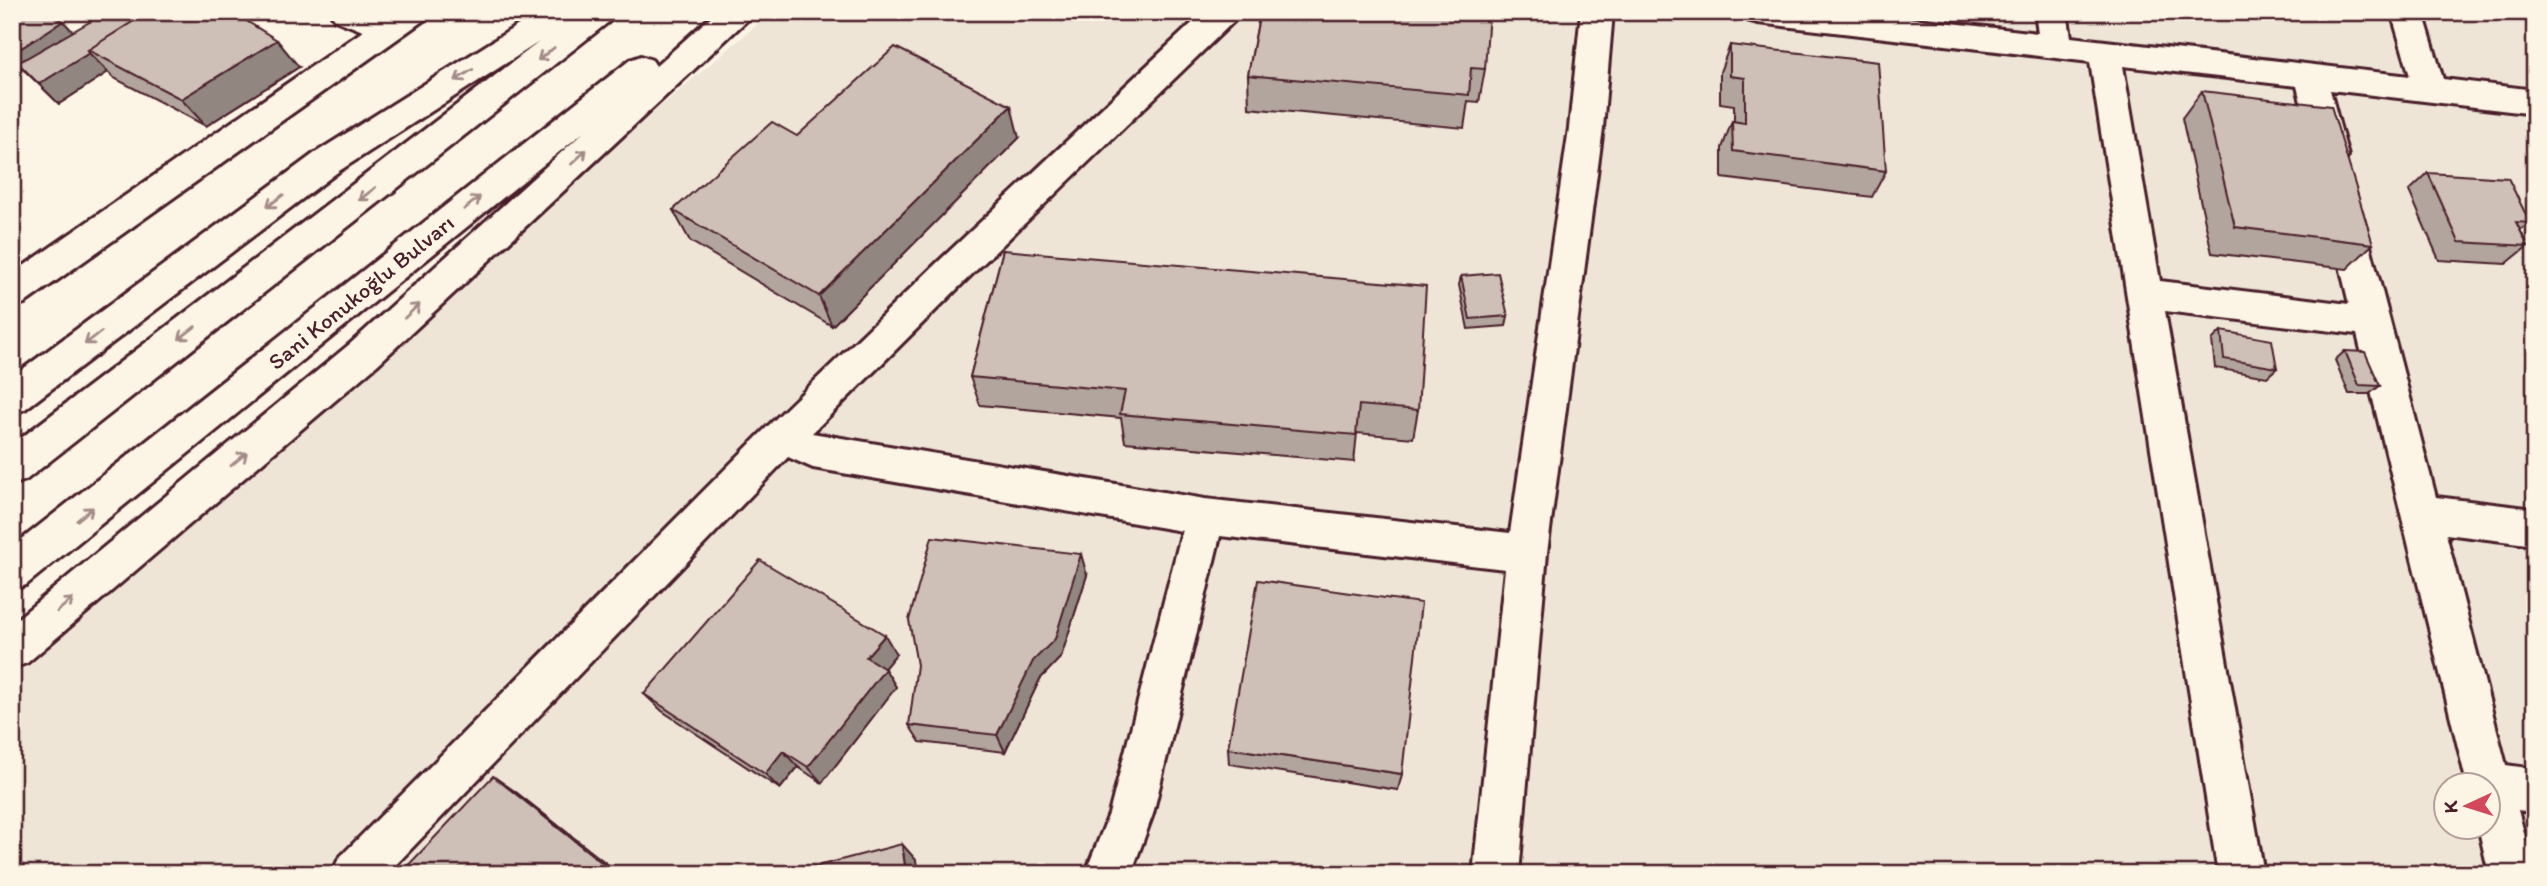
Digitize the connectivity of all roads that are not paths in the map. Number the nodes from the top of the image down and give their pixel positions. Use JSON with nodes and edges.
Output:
{"nodes":[{"id":1,"x":346,"y":12,"type":"edge"},
{"id":2,"x":563,"y":12,"type":"edge"},
{"id":3,"x":600,"y":12,"type":"edge"},
{"id":4,"x":710,"y":12,"type":"edge"},
{"id":5,"x":736,"y":12,"type":"edge"},
{"id":6,"x":1224,"y":12,"type":"edge"},
{"id":7,"x":1597,"y":12,"type":"edge"},
{"id":8,"x":1758,"y":12,"type":"edge"},
{"id":9,"x":2052,"y":12,"type":"edge"},
{"id":10,"x":2407,"y":12,"type":"edge"},
{"id":11,"x":400,"y":20,"type":"edge"},
{"id":12,"x":2056,"y":46,"type":"junction"},
{"id":13,"x":2104,"y":51,"type":"junction"},
{"id":14,"x":2310,"y":75,"type":"junction"},
{"id":15,"x":2430,"y":90,"type":"junction"},
{"id":16,"x":2535,"y":102,"type":"edge"},
{"id":17,"x":12,"y":293,"type":"edge"},
{"id":18,"x":2144,"y":294,"type":"junction"},
{"id":19,"x":2372,"y":321,"type":"junction"},
{"id":20,"x":12,"y":398,"type":"edge"},
{"id":21,"x":783,"y":437,"type":"junction"},
{"id":22,"x":12,"y":468,"type":"edge"},
{"id":23,"x":2421,"y":513,"type":"junction"},
{"id":24,"x":1205,"y":517,"type":"junction"},
{"id":25,"x":2535,"y":527,"type":"edge"},
{"id":26,"x":1527,"y":554,"type":"junction"},
{"id":27,"x":12,"y":572,"type":"edge"},
{"id":28,"x":12,"y":649,"type":"edge"},
{"id":29,"x":2487,"y":770,"type":"edge"},
{"id":30,"x":2502,"y":785,"type":"edge"},
{"id":31,"x":2535,"y":791,"type":"edge"},
{"id":32,"x":2502,"y":833,"type":"edge"},
{"id":33,"x":355,"y":874,"type":"edge"},
{"id":34,"x":1108,"y":874,"type":"edge"},
{"id":35,"x":1496,"y":874,"type":"edge"},
{"id":36,"x":2241,"y":874,"type":"edge"},
{"id":37,"x":2512,"y":874,"type":"edge"}],
"edges":[{"from":1,"to":11,"type":"main road"},
{"from":2,"to":20,"type":"main road","one_way":true},
{"from":3,"to":22,"type":"main road","one_way":true},
{"from":27,"to":4,"type":"main road","name":"Sani Konukoğlu Bulvarı","one_way":true},
{"from":28,"to":5,"type":"main road","one_way":true},
{"from":6,"to":21,"type":"main road"},
{"from":7,"to":26,"type":"main road"},
{"from":8,"to":12,"type":"main road"},
{"from":9,"to":12,"type":"main road"},
{"from":10,"to":15,"type":"main road"},
{"from":11,"to":17,"type":"main road"},
{"from":12,"to":13,"type":"main road"},
{"from":13,"to":14,"type":"main road"},
{"from":13,"to":18,"type":"main road"},
{"from":14,"to":15,"type":"main road"},
{"from":14,"to":19,"type":"main road"},
{"from":15,"to":16,"type":"main road"},
{"from":18,"to":19,"type":"main road"},
{"from":18,"to":36,"type":"main road"},
{"from":19,"to":23,"type":"main road"},
{"from":21,"to":24,"type":"main road"},
{"from":21,"to":33,"type":"main road"},
{"from":23,"to":25,"type":"main road"},
{"from":23,"to":29,"type":"main road"},
{"from":24,"to":26,"type":"main road"},
{"from":24,"to":34,"type":"main road"},
{"from":26,"to":35,"type":"main road"},
{"from":30,"to":31,"type":"main road"},
{"from":32,"to":37,"type":"main road"}]}
